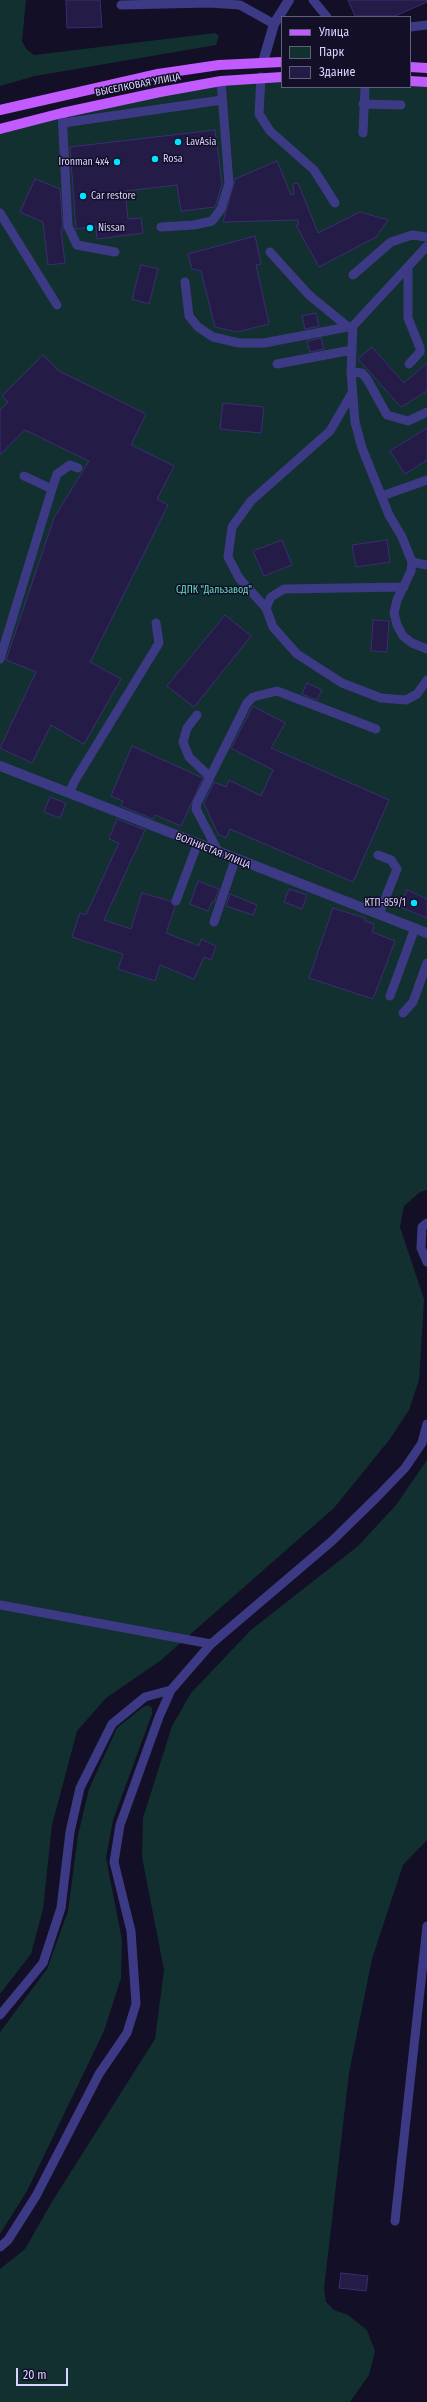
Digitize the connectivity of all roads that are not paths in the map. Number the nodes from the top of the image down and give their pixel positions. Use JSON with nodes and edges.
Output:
{"nodes":[{"id":1,"x":289,"y":0,"type":"edge"},
{"id":2,"x":313,"y":0,"type":"edge"},
{"id":3,"x":121,"y":4,"type":"dead end"},
{"id":4,"x":326,"y":16,"type":"edge"},
{"id":5,"x":274,"y":24,"type":"junction"},
{"id":6,"x":427,"y":25,"type":"edge"},
{"id":7,"x":411,"y":27,"type":"edge"},
{"id":8,"x":264,"y":62,"type":"junction"},
{"id":9,"x":281,"y":62,"type":"edge"},
{"id":10,"x":411,"y":67,"type":"edge"},
{"id":11,"x":427,"y":68,"type":"edge"},
{"id":12,"x":261,"y":77,"type":"junction"},
{"id":13,"x":281,"y":77,"type":"edge"},
{"id":14,"x":221,"y":81,"type":"junction"},
{"id":15,"x":411,"y":81,"type":"edge"},
{"id":16,"x":427,"y":82,"type":"edge"},
{"id":17,"x":365,"y":88,"type":"edge"},
{"id":18,"x":160,"y":92,"type":"junction"},
{"id":19,"x":222,"y":100,"type":"junction"},
{"id":20,"x":363,"y":104,"type":"junction"},
{"id":21,"x":401,"y":105,"type":"dead end"},
{"id":22,"x":162,"y":108,"type":"junction"},
{"id":23,"x":0,"y":110,"type":"edge"},
{"id":24,"x":62,"y":118,"type":"junction"},
{"id":25,"x":0,"y":130,"type":"edge"},
{"id":26,"x":363,"y":133,"type":"dead end"},
{"id":27,"x":335,"y":203,"type":"dead end"},
{"id":28,"x":0,"y":213,"type":"edge"},
{"id":29,"x":161,"y":227,"type":"dead end"},
{"id":30,"x":427,"y":237,"type":"edge"},
{"id":31,"x":427,"y":246,"type":"edge"},
{"id":32,"x":115,"y":252,"type":"dead end"},
{"id":33,"x":270,"y":252,"type":"dead end"},
{"id":34,"x":408,"y":269,"type":"junction"},
{"id":35,"x":353,"y":275,"type":"dead end"},
{"id":36,"x":185,"y":282,"type":"dead end"},
{"id":37,"x":57,"y":305,"type":"dead end"},
{"id":38,"x":350,"y":326,"type":"junction"},
{"id":39,"x":352,"y":350,"type":"junction"},
{"id":40,"x":277,"y":364,"type":"dead end"},
{"id":41,"x":409,"y":364,"type":"dead end"},
{"id":42,"x":351,"y":372,"type":"junction"},
{"id":43,"x":352,"y":393,"type":"junction"},
{"id":44,"x":427,"y":412,"type":"edge"},
{"id":45,"x":78,"y":468,"type":"dead end"},
{"id":46,"x":24,"y":476,"type":"dead end"},
{"id":47,"x":427,"y":480,"type":"edge"},
{"id":48,"x":52,"y":489,"type":"junction"},
{"id":49,"x":382,"y":496,"type":"junction"},
{"id":50,"x":412,"y":562,"type":"junction"},
{"id":51,"x":427,"y":565,"type":"edge"},
{"id":52,"x":404,"y":587,"type":"junction"},
{"id":53,"x":266,"y":608,"type":"junction"},
{"id":54,"x":156,"y":623,"type":"dead end"},
{"id":55,"x":427,"y":648,"type":"edge"},
{"id":56,"x":0,"y":659,"type":"edge"},
{"id":57,"x":427,"y":680,"type":"edge"},
{"id":58,"x":197,"y":715,"type":"dead end"},
{"id":59,"x":376,"y":729,"type":"dead end"},
{"id":60,"x":0,"y":766,"type":"edge"},
{"id":61,"x":210,"y":777,"type":"junction"},
{"id":62,"x":70,"y":792,"type":"junction"},
{"id":63,"x":197,"y":845,"type":"junction"},
{"id":64,"x":219,"y":853,"type":"junction"},
{"id":65,"x":378,"y":855,"type":"dead end"},
{"id":66,"x":235,"y":860,"type":"junction"},
{"id":67,"x":176,"y":901,"type":"dead end"},
{"id":68,"x":379,"y":914,"type":"junction"},
{"id":69,"x":214,"y":922,"type":"dead end"},
{"id":70,"x":416,"y":928,"type":"junction"},
{"id":71,"x":427,"y":933,"type":"edge"},
{"id":72,"x":427,"y":963,"type":"edge"},
{"id":73,"x":390,"y":996,"type":"dead end"},
{"id":74,"x":403,"y":1013,"type":"dead end"},
{"id":75,"x":427,"y":1223,"type":"edge"},
{"id":76,"x":427,"y":1262,"type":"edge"},
{"id":77,"x":427,"y":1424,"type":"edge"},
{"id":78,"x":0,"y":1605,"type":"edge"},
{"id":79,"x":211,"y":1644,"type":"junction"},
{"id":80,"x":171,"y":1690,"type":"junction"},
{"id":81,"x":427,"y":1926,"type":"edge"},
{"id":82,"x":0,"y":2015,"type":"edge"},
{"id":83,"x":395,"y":2221,"type":"dead end"},
{"id":84,"x":0,"y":2247,"type":"edge"}],
"edges":[{"from":1,"to":5,"type":"street"},
{"from":2,"to":4,"type":"lane"},
{"from":3,"to":5,"type":"lane"},
{"from":5,"to":8,"type":"street"},
{"from":6,"to":7,"type":"lane"},
{"from":8,"to":9,"type":"main road","name":"ВЫСЕЛКОВАЯ УЛИЦА"},
{"from":8,"to":23,"type":"main road","name":"ВЫСЕЛКОВАЯ УЛИЦА"},
{"from":10,"to":11,"type":"main road"},
{"from":12,"to":13,"type":"main road","name":"ВЫСЕЛКОВАЯ УЛИЦА"},
{"from":12,"to":14,"type":"main road","name":"ВЫСЕЛКОВАЯ УЛИЦА"},
{"from":12,"to":27,"type":"lane"},
{"from":14,"to":18,"type":"main road","name":"ВЫСЕЛКОВАЯ УЛИЦА"},
{"from":14,"to":19,"type":"lane"},
{"from":15,"to":16,"type":"main road"},
{"from":17,"to":20,"type":"lane"},
{"from":18,"to":22,"type":"lane"},
{"from":18,"to":24,"type":"main road","name":"ВЫСЕЛКОВАЯ УЛИЦА"},
{"from":19,"to":22,"type":"lane"},
{"from":19,"to":29,"type":"lane"},
{"from":20,"to":21,"type":"lane"},
{"from":20,"to":26,"type":"lane"},
{"from":22,"to":24,"type":"lane"},
{"from":24,"to":25,"type":"main road","name":"ВЫСЕЛКОВАЯ УЛИЦА"},
{"from":24,"to":32,"type":"lane"},
{"from":28,"to":37,"type":"lane"},
{"from":30,"to":35,"type":"lane"},
{"from":31,"to":34,"type":"lane"},
{"from":33,"to":38,"type":"lane"},
{"from":34,"to":38,"type":"lane"},
{"from":34,"to":41,"type":"lane"},
{"from":36,"to":38,"type":"lane"},
{"from":38,"to":39,"type":"lane"},
{"from":39,"to":40,"type":"lane"},
{"from":39,"to":42,"type":"lane"},
{"from":42,"to":43,"type":"lane"},
{"from":42,"to":44,"type":"lane"},
{"from":43,"to":49,"type":"lane"},
{"from":43,"to":53,"type":"lane"},
{"from":45,"to":48,"type":"lane"},
{"from":46,"to":48,"type":"lane"},
{"from":47,"to":49,"type":"lane"},
{"from":48,"to":56,"type":"lane"},
{"from":49,"to":50,"type":"lane"},
{"from":50,"to":51,"type":"lane"},
{"from":50,"to":52,"type":"lane"},
{"from":52,"to":53,"type":"lane"},
{"from":52,"to":55,"type":"lane"},
{"from":53,"to":57,"type":"lane"},
{"from":54,"to":62,"type":"lane"},
{"from":58,"to":61,"type":"lane"},
{"from":59,"to":61,"type":"lane"},
{"from":60,"to":62,"type":"street","name":"ВОЛНИСТАЯ УЛИЦА"},
{"from":61,"to":64,"type":"lane"},
{"from":62,"to":63,"type":"street","name":"ВОЛНИСТАЯ УЛИЦА"},
{"from":63,"to":64,"type":"street","name":"ВОЛНИСТАЯ УЛИЦА"},
{"from":63,"to":67,"type":"lane"},
{"from":64,"to":66,"type":"street","name":"ВОЛНИСТАЯ УЛИЦА"},
{"from":65,"to":68,"type":"lane"},
{"from":66,"to":68,"type":"street","name":"ВОЛНИСТАЯ УЛИЦА"},
{"from":66,"to":69,"type":"lane"},
{"from":68,"to":70,"type":"street","name":"ВОЛНИСТАЯ УЛИЦА"},
{"from":70,"to":71,"type":"street","name":"ВОЛНИСТАЯ УЛИЦА"},
{"from":70,"to":73,"type":"lane"},
{"from":72,"to":74,"type":"lane"},
{"from":75,"to":76,"type":"lane"},
{"from":77,"to":79,"type":"lane"},
{"from":78,"to":79,"type":"lane"},
{"from":79,"to":80,"type":"lane"},
{"from":80,"to":82,"type":"lane"},
{"from":80,"to":84,"type":"lane"},
{"from":81,"to":83,"type":"lane"}]}
